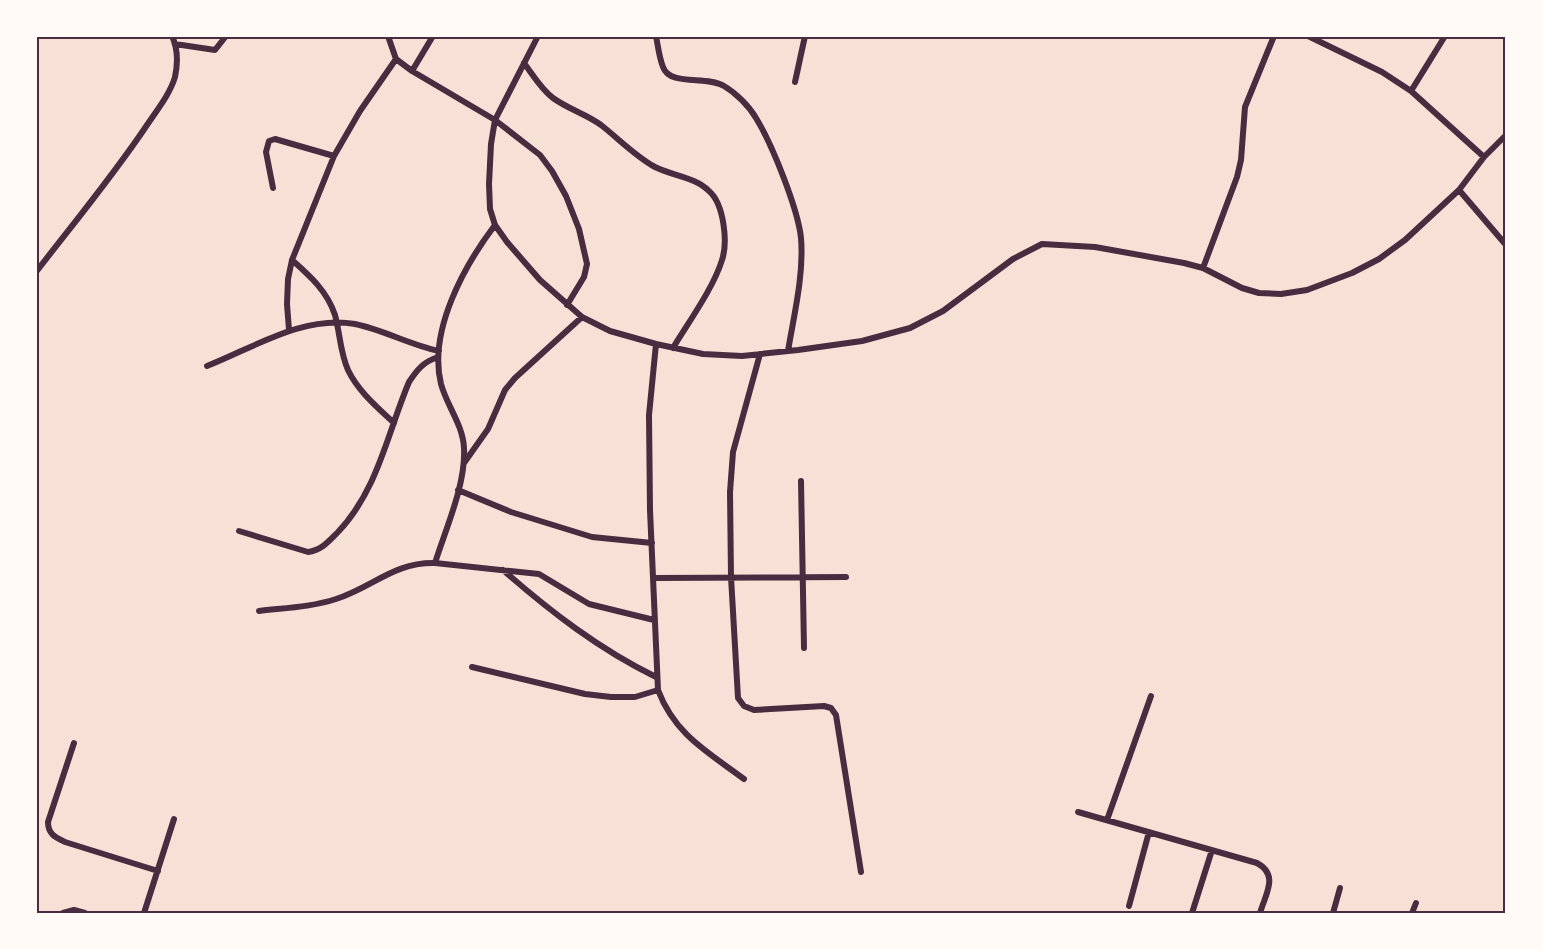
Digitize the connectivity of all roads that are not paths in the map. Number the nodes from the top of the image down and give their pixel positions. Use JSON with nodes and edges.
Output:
{"nodes":[{"id":1,"x":172,"y":36,"type":"edge"},
{"id":2,"x":226,"y":36,"type":"edge"},
{"id":3,"x":388,"y":36,"type":"edge"},
{"id":4,"x":433,"y":36,"type":"edge"},
{"id":5,"x":538,"y":36,"type":"edge"},
{"id":6,"x":656,"y":36,"type":"edge"},
{"id":7,"x":805,"y":36,"type":"edge"},
{"id":8,"x":1274,"y":36,"type":"edge"},
{"id":9,"x":1308,"y":36,"type":"edge"},
{"id":10,"x":1445,"y":36,"type":"edge"},
{"id":11,"x":175,"y":44,"type":"junction"},
{"id":12,"x":396,"y":59,"type":"junction"},
{"id":13,"x":524,"y":63,"type":"junction"},
{"id":14,"x":412,"y":71,"type":"junction"},
{"id":15,"x":795,"y":82,"type":"dead end"},
{"id":16,"x":1411,"y":91,"type":"junction"},
{"id":17,"x":495,"y":120,"type":"junction"},
{"id":18,"x":1506,"y":135,"type":"edge"},
{"id":19,"x":334,"y":156,"type":"junction"},
{"id":20,"x":1484,"y":157,"type":"junction"},
{"id":21,"x":273,"y":188,"type":"dead end"},
{"id":22,"x":1459,"y":190,"type":"junction"},
{"id":23,"x":495,"y":225,"type":"junction"},
{"id":24,"x":1506,"y":246,"type":"edge"},
{"id":25,"x":292,"y":260,"type":"junction"},
{"id":26,"x":1203,"y":268,"type":"junction"},
{"id":27,"x":36,"y":273,"type":"edge"},
{"id":28,"x":567,"y":305,"type":"junction"},
{"id":29,"x":582,"y":317,"type":"junction"},
{"id":30,"x":336,"y":322,"type":"junction"},
{"id":31,"x":289,"y":330,"type":"junction"},
{"id":32,"x":656,"y":344,"type":"junction"},
{"id":33,"x":673,"y":348,"type":"junction"},
{"id":34,"x":788,"y":351,"type":"junction"},
{"id":35,"x":438,"y":354,"type":"junction"},
{"id":36,"x":760,"y":354,"type":"junction"},
{"id":37,"x":207,"y":366,"type":"dead end"},
{"id":38,"x":394,"y":423,"type":"junction"},
{"id":39,"x":464,"y":463,"type":"junction"},
{"id":40,"x":801,"y":481,"type":"dead end"},
{"id":41,"x":458,"y":490,"type":"junction"},
{"id":42,"x":239,"y":531,"type":"dead end"},
{"id":43,"x":652,"y":543,"type":"junction"},
{"id":44,"x":435,"y":562,"type":"junction"},
{"id":45,"x":502,"y":570,"type":"junction"},
{"id":46,"x":731,"y":577,"type":"junction"},
{"id":47,"x":802,"y":577,"type":"junction"},
{"id":48,"x":846,"y":577,"type":"dead end"},
{"id":49,"x":653,"y":578,"type":"junction"},
{"id":50,"x":259,"y":611,"type":"dead end"},
{"id":51,"x":654,"y":620,"type":"junction"},
{"id":52,"x":804,"y":648,"type":"dead end"},
{"id":53,"x":472,"y":667,"type":"dead end"},
{"id":54,"x":656,"y":677,"type":"junction"},
{"id":55,"x":658,"y":690,"type":"junction"},
{"id":56,"x":1151,"y":696,"type":"dead end"},
{"id":57,"x":74,"y":743,"type":"dead end"},
{"id":58,"x":744,"y":779,"type":"dead end"},
{"id":59,"x":1078,"y":812,"type":"dead end"},
{"id":60,"x":174,"y":819,"type":"dead end"},
{"id":61,"x":1107,"y":820,"type":"junction"},
{"id":62,"x":1149,"y":832,"type":"junction"},
{"id":63,"x":1212,"y":850,"type":"junction"},
{"id":64,"x":158,"y":871,"type":"junction"},
{"id":65,"x":861,"y":872,"type":"dead end"},
{"id":66,"x":1340,"y":888,"type":"dead end"},
{"id":67,"x":1416,"y":903,"type":"dead end"},
{"id":68,"x":1129,"y":906,"type":"dead end"},
{"id":69,"x":63,"y":913,"type":"edge"},
{"id":70,"x":85,"y":913,"type":"edge"},
{"id":71,"x":144,"y":913,"type":"edge"},
{"id":72,"x":1192,"y":913,"type":"edge"},
{"id":73,"x":1260,"y":913,"type":"edge"},
{"id":74,"x":1333,"y":913,"type":"edge"},
{"id":75,"x":1412,"y":913,"type":"edge"}],
"edges":[{"from":1,"to":11,"type":"street"},
{"from":2,"to":11,"type":"street"},
{"from":3,"to":12,"type":"street"},
{"from":4,"to":14,"type":"street"},
{"from":5,"to":13,"type":"street"},
{"from":6,"to":34,"type":"street"},
{"from":7,"to":15,"type":"street"},
{"from":8,"to":26,"type":"street"},
{"from":9,"to":16,"type":"street"},
{"from":10,"to":16,"type":"street"},
{"from":11,"to":27,"type":"street"},
{"from":12,"to":14,"type":"street"},
{"from":12,"to":19,"type":"street"},
{"from":13,"to":17,"type":"street"},
{"from":13,"to":33,"type":"street"},
{"from":14,"to":17,"type":"street"},
{"from":16,"to":20,"type":"street"},
{"from":17,"to":23,"type":"street"},
{"from":17,"to":28,"type":"street"},
{"from":18,"to":20,"type":"street"},
{"from":19,"to":21,"type":"street"},
{"from":19,"to":25,"type":"street"},
{"from":20,"to":22,"type":"street"},
{"from":22,"to":24,"type":"street"},
{"from":22,"to":26,"type":"street"},
{"from":23,"to":28,"type":"street"},
{"from":23,"to":35,"type":"street"},
{"from":25,"to":30,"type":"street"},
{"from":25,"to":31,"type":"street"},
{"from":26,"to":34,"type":"street"},
{"from":28,"to":29,"type":"street"},
{"from":29,"to":32,"type":"street"},
{"from":29,"to":39,"type":"street"},
{"from":30,"to":31,"type":"street"},
{"from":30,"to":35,"type":"street"},
{"from":30,"to":38,"type":"street"},
{"from":31,"to":37,"type":"street"},
{"from":32,"to":33,"type":"street"},
{"from":32,"to":43,"type":"street"},
{"from":33,"to":36,"type":"street"},
{"from":34,"to":36,"type":"street"},
{"from":35,"to":38,"type":"street"},
{"from":35,"to":39,"type":"street"},
{"from":36,"to":46,"type":"street"},
{"from":38,"to":42,"type":"street"},
{"from":39,"to":41,"type":"street"},
{"from":40,"to":47,"type":"street"},
{"from":41,"to":43,"type":"street"},
{"from":41,"to":44,"type":"street"},
{"from":43,"to":49,"type":"street"},
{"from":44,"to":45,"type":"street"},
{"from":44,"to":50,"type":"street"},
{"from":45,"to":51,"type":"street"},
{"from":45,"to":54,"type":"street"},
{"from":46,"to":47,"type":"street"},
{"from":46,"to":49,"type":"street"},
{"from":46,"to":65,"type":"street"},
{"from":47,"to":48,"type":"street"},
{"from":47,"to":52,"type":"street"},
{"from":49,"to":51,"type":"street"},
{"from":51,"to":54,"type":"street"},
{"from":53,"to":55,"type":"street"},
{"from":54,"to":55,"type":"street"},
{"from":55,"to":58,"type":"street"},
{"from":56,"to":61,"type":"street"},
{"from":57,"to":64,"type":"street"},
{"from":59,"to":61,"type":"street"},
{"from":60,"to":64,"type":"street"},
{"from":61,"to":62,"type":"street"},
{"from":62,"to":63,"type":"street"},
{"from":62,"to":68,"type":"street"},
{"from":63,"to":72,"type":"street"},
{"from":63,"to":73,"type":"street"},
{"from":64,"to":71,"type":"street"},
{"from":66,"to":74,"type":"street"},
{"from":67,"to":75,"type":"street"},
{"from":69,"to":70,"type":"street"}]}
